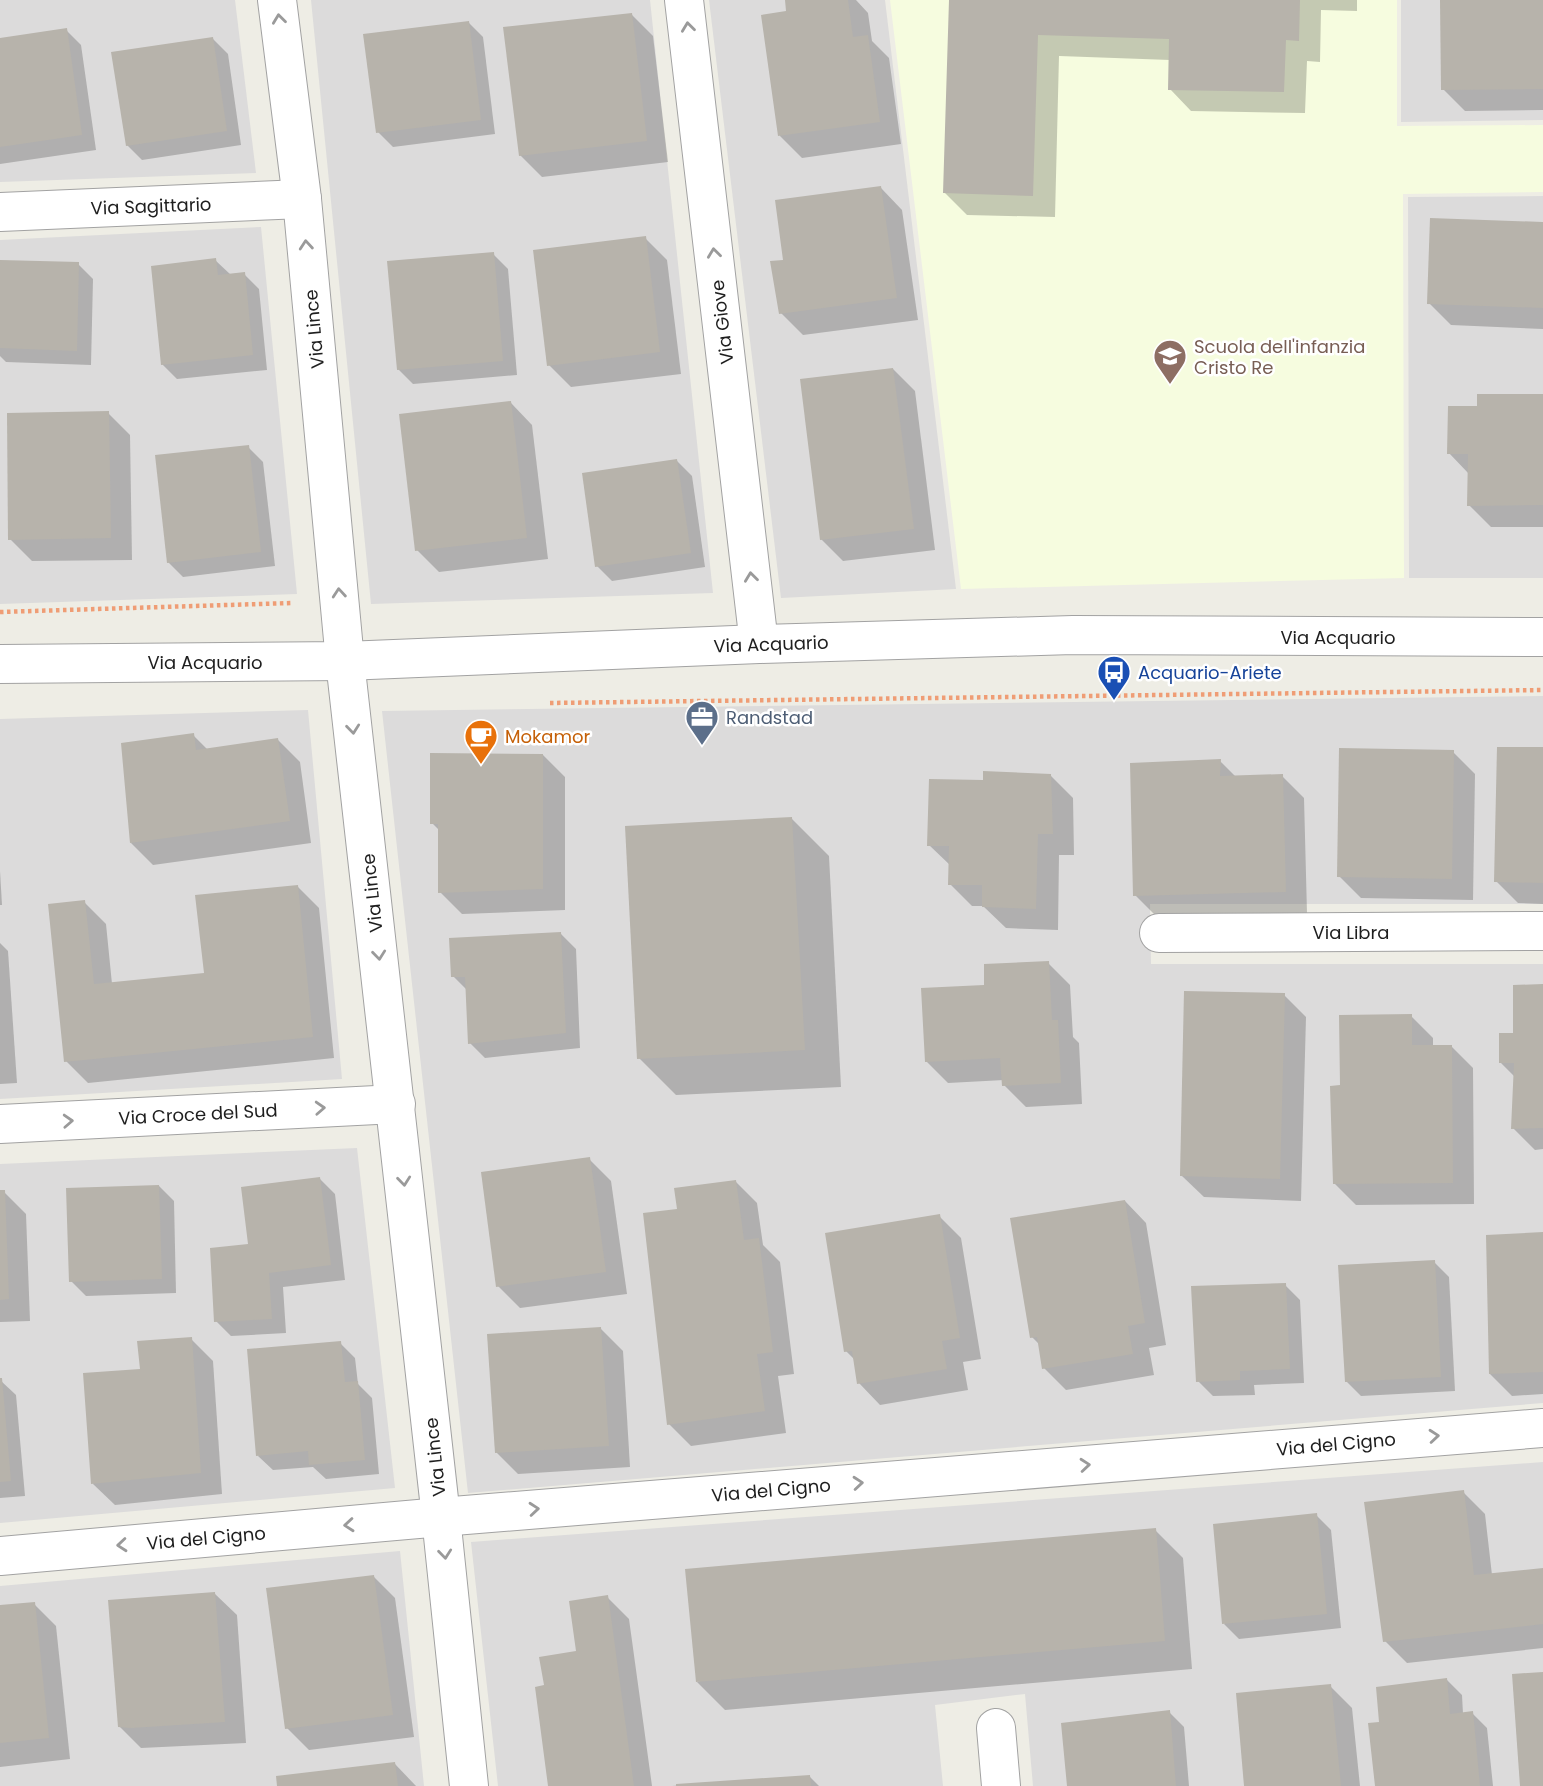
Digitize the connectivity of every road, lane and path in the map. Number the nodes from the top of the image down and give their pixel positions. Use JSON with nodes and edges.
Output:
{"nodes":[{"id":1,"x":277,"y":0,"type":"edge"},
{"id":2,"x":684,"y":0,"type":"edge"},
{"id":3,"x":302,"y":199,"type":"junction"},
{"id":4,"x":0,"y":212,"type":"edge"},
{"id":5,"x":303,"y":597,"type":"dead end"},
{"id":6,"x":0,"y":612,"type":"edge"},
{"id":7,"x":1543,"y":637,"type":"edge"},
{"id":8,"x":759,"y":644,"type":"junction"},
{"id":9,"x":345,"y":661,"type":"junction"},
{"id":10,"x":0,"y":663,"type":"edge"},
{"id":11,"x":1543,"y":690,"type":"edge"},
{"id":12,"x":547,"y":703,"type":"dead end"},
{"id":13,"x":1543,"y":931,"type":"edge"},
{"id":14,"x":1159,"y":933,"type":"dead end"},
{"id":15,"x":396,"y":1104,"type":"junction"},
{"id":16,"x":0,"y":1124,"type":"edge"},
{"id":17,"x":1543,"y":1428,"type":"edge"},
{"id":18,"x":441,"y":1517,"type":"junction"},
{"id":19,"x":0,"y":1556,"type":"edge"},
{"id":20,"x":996,"y":1728,"type":"dead end"},
{"id":21,"x":469,"y":1786,"type":"edge"},
{"id":22,"x":1001,"y":1786,"type":"edge"}],
"edges":[{"from":3,"to":1,"type":"street","name":"Via Lince","one_way":true},
{"from":8,"to":2,"type":"street","name":"Via Giove","one_way":true},
{"from":3,"to":4,"type":"street","name":"Via Sagittario"},
{"from":9,"to":3,"type":"street","name":"Via Lince","one_way":true},
{"from":5,"to":6,"type":"path"},
{"from":7,"to":8,"type":"street","name":"Via Acquario"},
{"from":8,"to":9,"type":"street","name":"Via Acquario"},
{"from":9,"to":10,"type":"street","name":"Via Acquario"},
{"from":9,"to":15,"type":"street","name":"Via Lince","one_way":true},
{"from":11,"to":12,"type":"path"},
{"from":13,"to":14,"type":"street","name":"Via Libra"},
{"from":16,"to":15,"type":"street","name":"Via Croce del Sud","one_way":true},
{"from":15,"to":18,"type":"street","name":"Via Lince","one_way":true},
{"from":18,"to":17,"type":"street","name":"Via del Cigno","one_way":true},
{"from":18,"to":19,"type":"street","name":"Via del Cigno","one_way":true},
{"from":18,"to":21,"type":"street","name":"Via Lince","one_way":true},
{"from":20,"to":22,"type":"street"}]}
